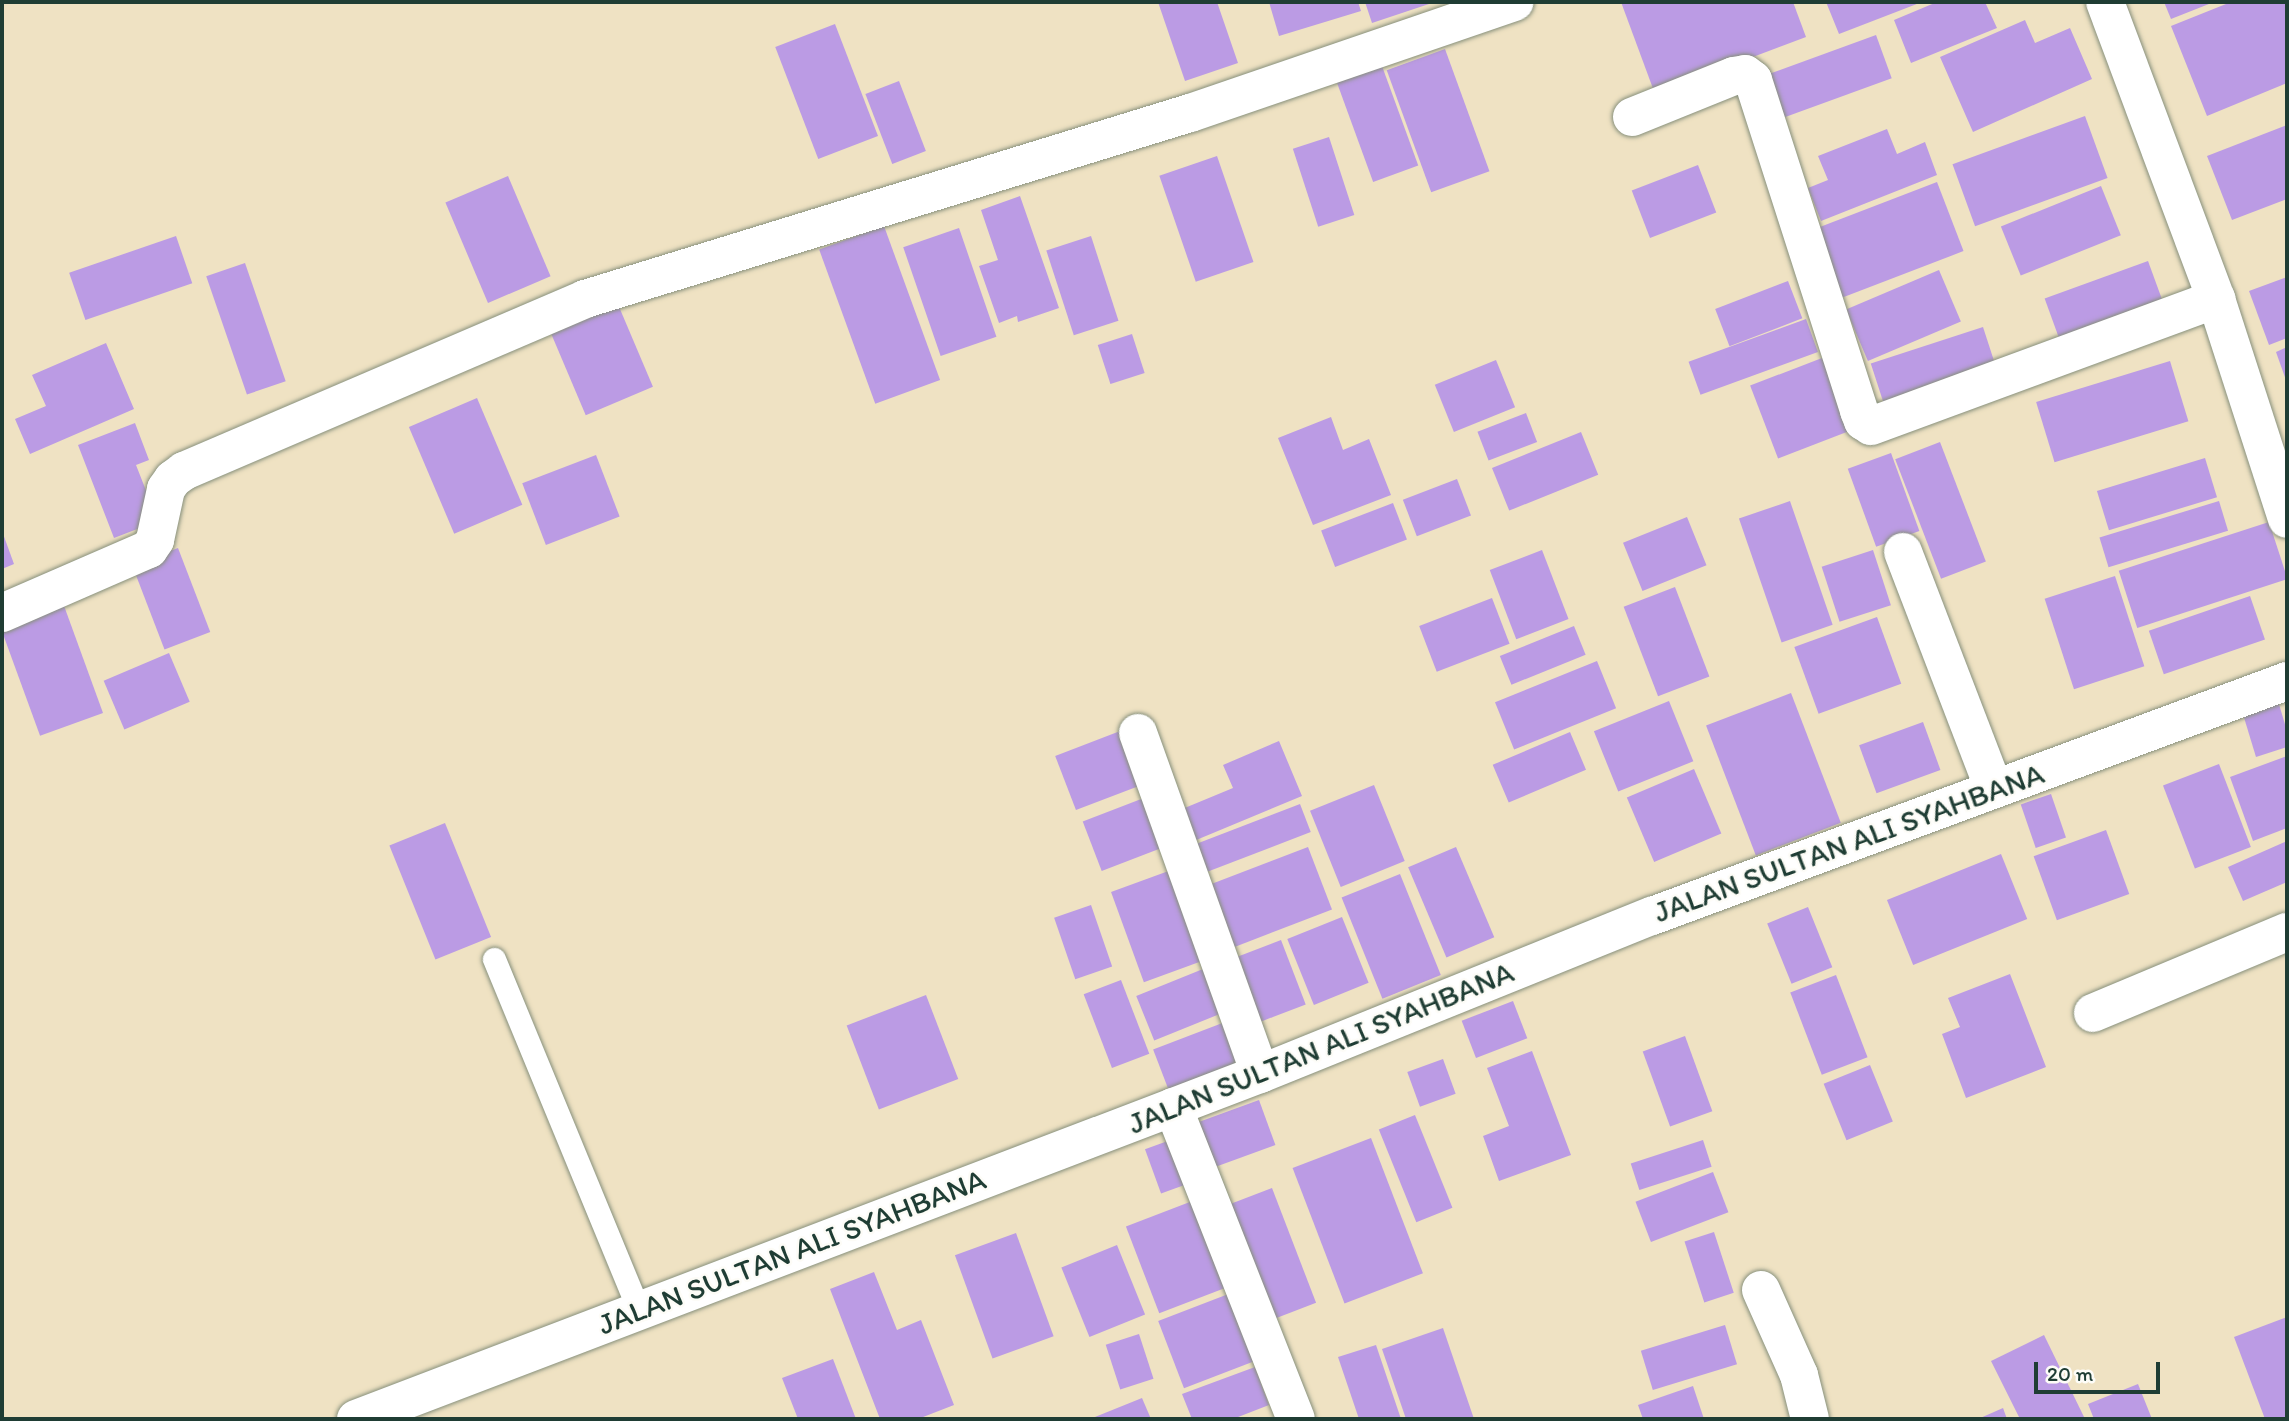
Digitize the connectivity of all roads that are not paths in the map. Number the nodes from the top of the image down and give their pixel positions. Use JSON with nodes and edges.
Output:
{"nodes":[{"id":1,"x":1515,"y":2,"type":"edge"},
{"id":2,"x":2105,"y":2,"type":"edge"},
{"id":3,"x":1632,"y":117,"type":"dead end"},
{"id":4,"x":2216,"y":299,"type":"junction"},
{"id":5,"x":2287,"y":519,"type":"edge"},
{"id":6,"x":1903,"y":552,"type":"dead end"},
{"id":7,"x":2,"y":613,"type":"edge"},
{"id":8,"x":2287,"y":681,"type":"edge"},
{"id":9,"x":1138,"y":733,"type":"dead end"},
{"id":10,"x":1994,"y":789,"type":"junction"},
{"id":11,"x":2287,"y":932,"type":"edge"},
{"id":12,"x":494,"y":959,"type":"dead end"},
{"id":13,"x":2092,"y":1013,"type":"dead end"},
{"id":14,"x":1260,"y":1074,"type":"junction"},
{"id":15,"x":1173,"y":1107,"type":"junction"},
{"id":16,"x":1761,"y":1290,"type":"dead end"},
{"id":17,"x":639,"y":1310,"type":"junction"},
{"id":18,"x":356,"y":1419,"type":"edge"},
{"id":19,"x":1296,"y":1419,"type":"edge"},
{"id":20,"x":1810,"y":1419,"type":"edge"}],
"edges":[{"from":1,"to":7,"type":"street"},
{"from":2,"to":4,"type":"street"},
{"from":3,"to":4,"type":"street"},
{"from":4,"to":5,"type":"street"},
{"from":6,"to":10,"type":"street"},
{"from":8,"to":10,"type":"street","name":"JALAN SULTAN ALI SYAHBANA"},
{"from":9,"to":14,"type":"street"},
{"from":10,"to":14,"type":"street","name":"JALAN SULTAN ALI SYAHBANA"},
{"from":11,"to":13,"type":"street"},
{"from":12,"to":17,"type":"lane"},
{"from":14,"to":15,"type":"street","name":"JALAN SULTAN ALI SYAHBANA"},
{"from":15,"to":17,"type":"street","name":"JALAN SULTAN ALI SYAHBANA"},
{"from":15,"to":19,"type":"street"},
{"from":16,"to":20,"type":"street"},
{"from":17,"to":18,"type":"street","name":"JALAN SULTAN ALI SYAHBANA"}]}
